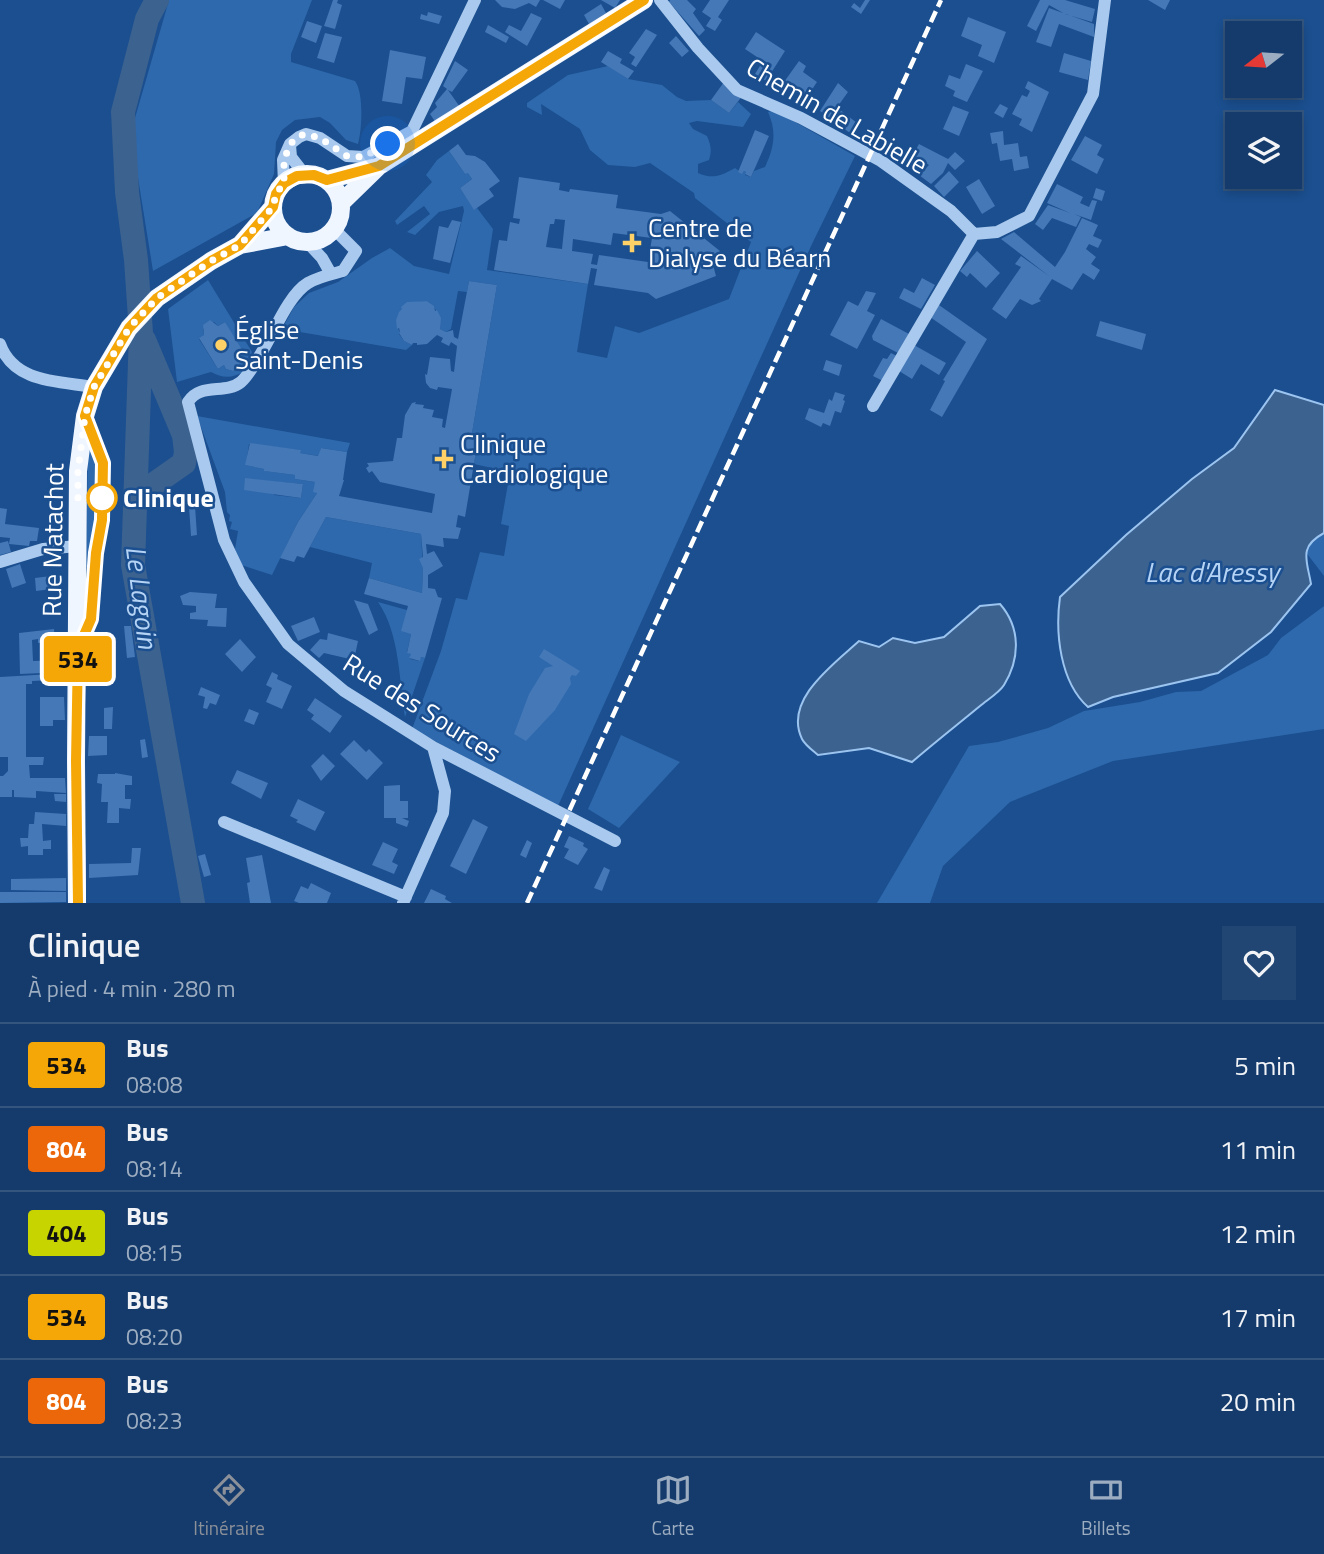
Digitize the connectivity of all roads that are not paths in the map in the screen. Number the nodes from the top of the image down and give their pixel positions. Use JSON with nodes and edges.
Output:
{"nodes":[{"id":1,"x":475,"y":0,"type":"edge"},
{"id":2,"x":644,"y":0,"type":"edge"},
{"id":3,"x":660,"y":0,"type":"edge"},
{"id":4,"x":1105,"y":0,"type":"edge"},
{"id":5,"x":290,"y":144,"type":"junction"},
{"id":6,"x":379,"y":166,"type":"junction"},
{"id":7,"x":305,"y":175,"type":"junction"},
{"id":8,"x":327,"y":180,"type":"junction"},
{"id":9,"x":284,"y":183,"type":"junction"},
{"id":10,"x":341,"y":203,"type":"junction"},
{"id":11,"x":273,"y":207,"type":"junction"},
{"id":12,"x":334,"y":229,"type":"junction"},
{"id":13,"x":974,"y":234,"type":"junction"},
{"id":14,"x":288,"y":236,"type":"junction"},
{"id":15,"x":308,"y":243,"type":"junction"},
{"id":16,"x":240,"y":245,"type":"junction"},
{"id":17,"x":331,"y":274,"type":"junction"},
{"id":18,"x":0,"y":344,"type":"edge"},
{"id":19,"x":94,"y":387,"type":"junction"},
{"id":20,"x":873,"y":407,"type":"dead end"},
{"id":21,"x":78,"y":546,"type":"junction"},
{"id":22,"x":0,"y":562,"type":"edge"},
{"id":23,"x":433,"y":747,"type":"junction"},
{"id":24,"x":223,"y":822,"type":"dead end"},
{"id":25,"x":615,"y":841,"type":"dead end"},
{"id":26,"x":404,"y":900,"type":"edge"},
{"id":27,"x":78,"y":903,"type":"edge"}],
"edges":[{"from":1,"to":5,"type":"street"},
{"from":2,"to":6,"type":"main road"},
{"from":3,"to":13,"type":"street","name":"Chemin de Labielle"},
{"from":4,"to":13,"type":"street"},
{"from":5,"to":7,"type":"street"},
{"from":5,"to":9,"type":"street"},
{"from":6,"to":8,"type":"main road"},
{"from":6,"to":10,"type":"main road"},
{"from":7,"to":8,"type":"main road"},
{"from":7,"to":9,"type":"main road"},
{"from":8,"to":10,"type":"main road"},
{"from":9,"to":11,"type":"main road"},
{"from":10,"to":12,"type":"main road"},
{"from":11,"to":14,"type":"main road"},
{"from":11,"to":16,"type":"main road","name":"Rue Matachot"},
{"from":12,"to":15,"type":"main road"},
{"from":12,"to":17,"type":"street","name":"Rue des Sources"},
{"from":13,"to":20,"type":"street"},
{"from":14,"to":15,"type":"main road"},
{"from":14,"to":16,"type":"main road","name":"Rue Matachot"},
{"from":15,"to":17,"type":"street"},
{"from":16,"to":19,"type":"main road","name":"Rue Matachot"},
{"from":17,"to":23,"type":"street","name":"Rue des Sources"},
{"from":18,"to":19,"type":"street"},
{"from":19,"to":21,"type":"main road","name":"Rue Matachot"},
{"from":21,"to":22,"type":"street"},
{"from":21,"to":27,"type":"main road","name":"Rue Matachot"},
{"from":23,"to":25,"type":"street","name":"Rue des Sources"},
{"from":23,"to":26,"type":"street"},
{"from":24,"to":26,"type":"street"}]}
